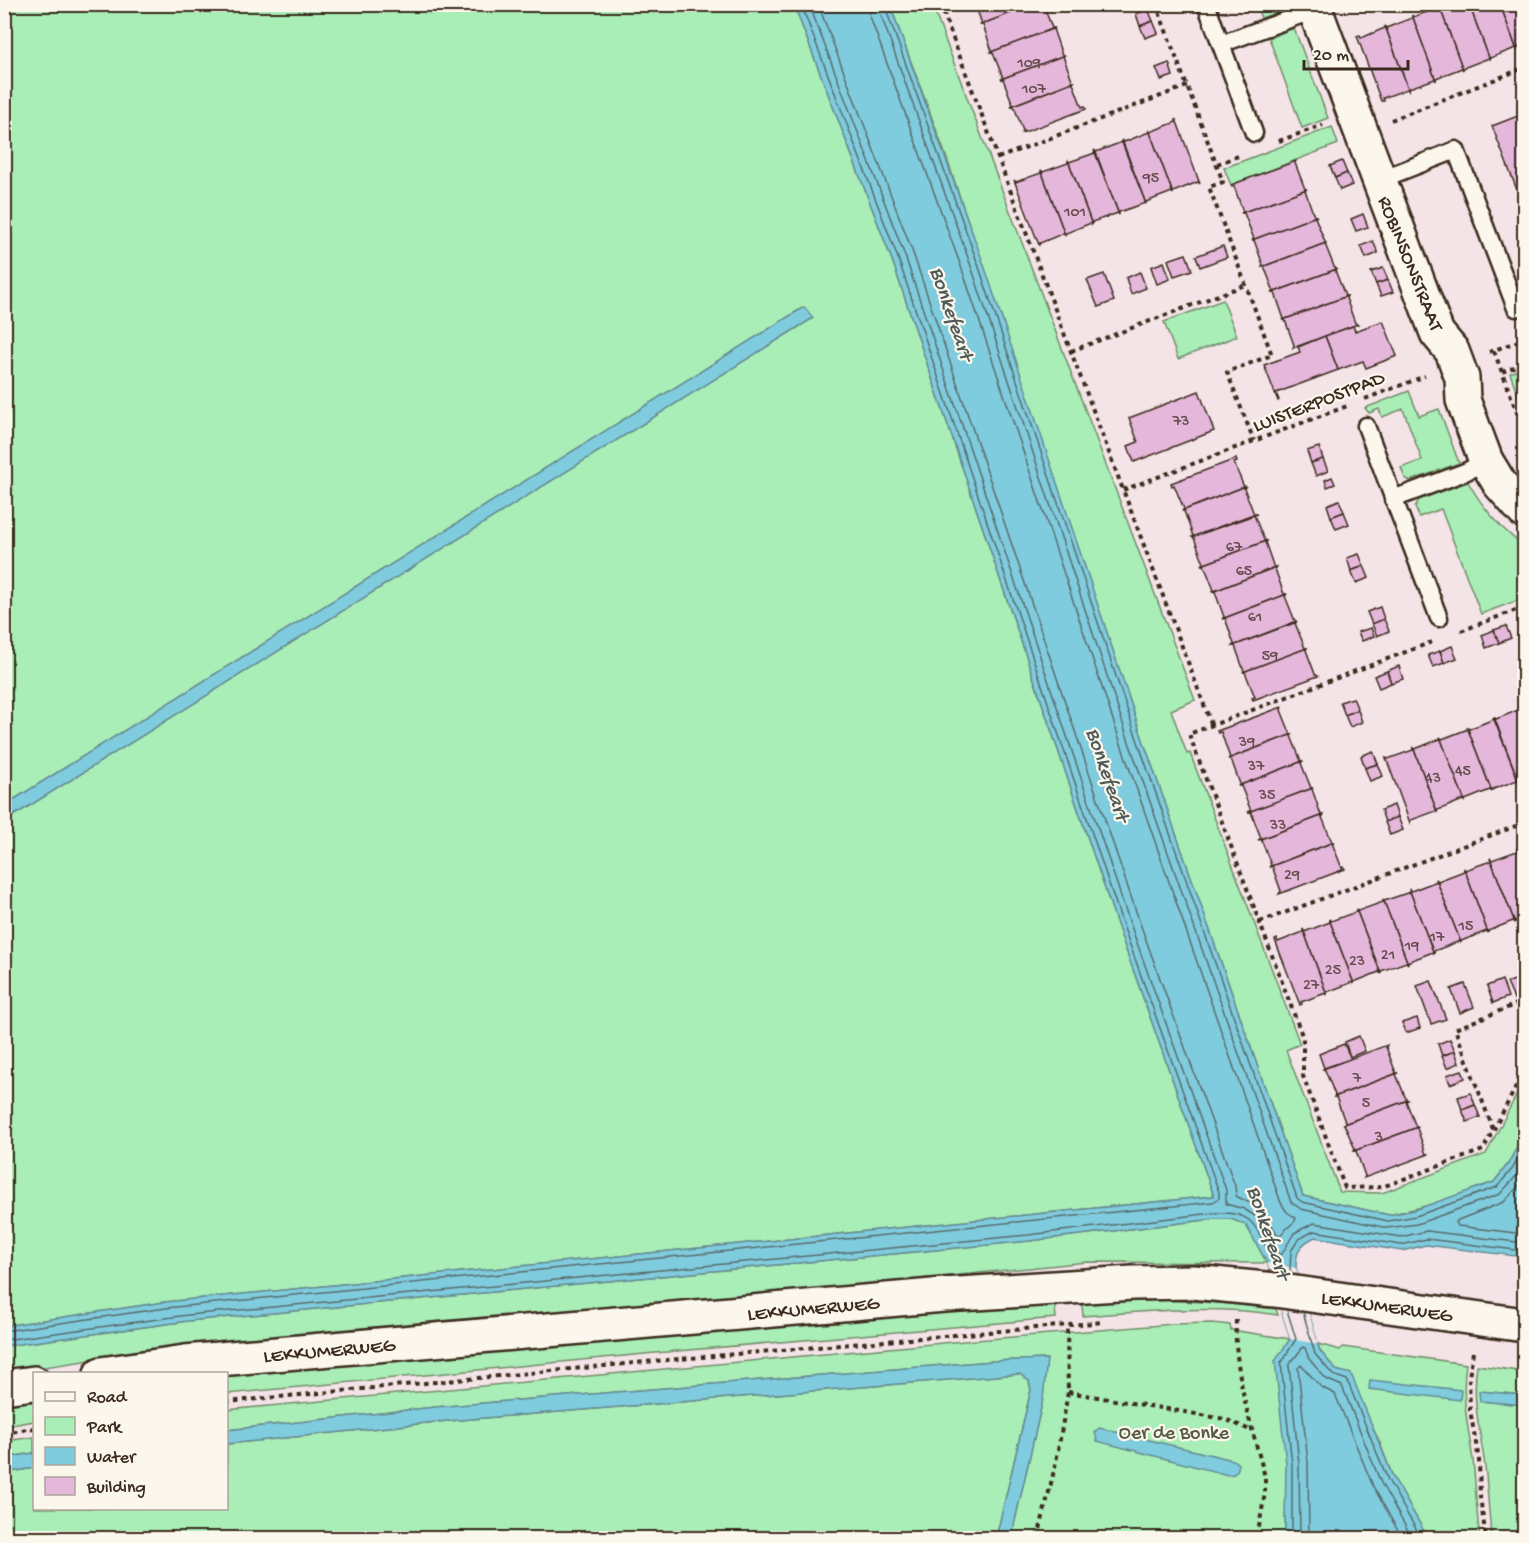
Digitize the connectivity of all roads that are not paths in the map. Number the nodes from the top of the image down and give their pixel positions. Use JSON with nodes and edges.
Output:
{"nodes":[{"id":1,"x":1206,"y":4,"type":"edge"},
{"id":2,"x":1313,"y":7,"type":"edge"},
{"id":3,"x":1221,"y":44,"type":"junction"},
{"id":4,"x":1254,"y":134,"type":"dead end"},
{"id":5,"x":1379,"y":180,"type":"junction"},
{"id":6,"x":1516,"y":308,"type":"dead end"},
{"id":7,"x":1366,"y":426,"type":"dead end"},
{"id":8,"x":1486,"y":461,"type":"junction"},
{"id":9,"x":1393,"y":499,"type":"junction"},
{"id":10,"x":1524,"y":511,"type":"edge"},
{"id":11,"x":1438,"y":618,"type":"dead end"},
{"id":12,"x":1524,"y":1325,"type":"edge"},
{"id":13,"x":115,"y":1372,"type":"edge"},
{"id":14,"x":33,"y":1383,"type":"edge"},
{"id":15,"x":4,"y":1387,"type":"edge"}],
"edges":[{"from":1,"to":3,"type":"lane"},
{"from":2,"to":3,"type":"lane"},
{"from":2,"to":5,"type":"main road","name":"ROBINSONSTRAAT"},
{"from":3,"to":4,"type":"lane"},
{"from":5,"to":6,"type":"lane"},
{"from":5,"to":8,"type":"main road","name":"ROBINSONSTRAAT"},
{"from":7,"to":9,"type":"lane"},
{"from":8,"to":9,"type":"lane"},
{"from":8,"to":10,"type":"main road","name":"ROBINSONSTRAAT"},
{"from":9,"to":11,"type":"lane"},
{"from":12,"to":13,"type":"main road","name":"LEKKUMERWEG"},
{"from":14,"to":15,"type":"main road"}]}
